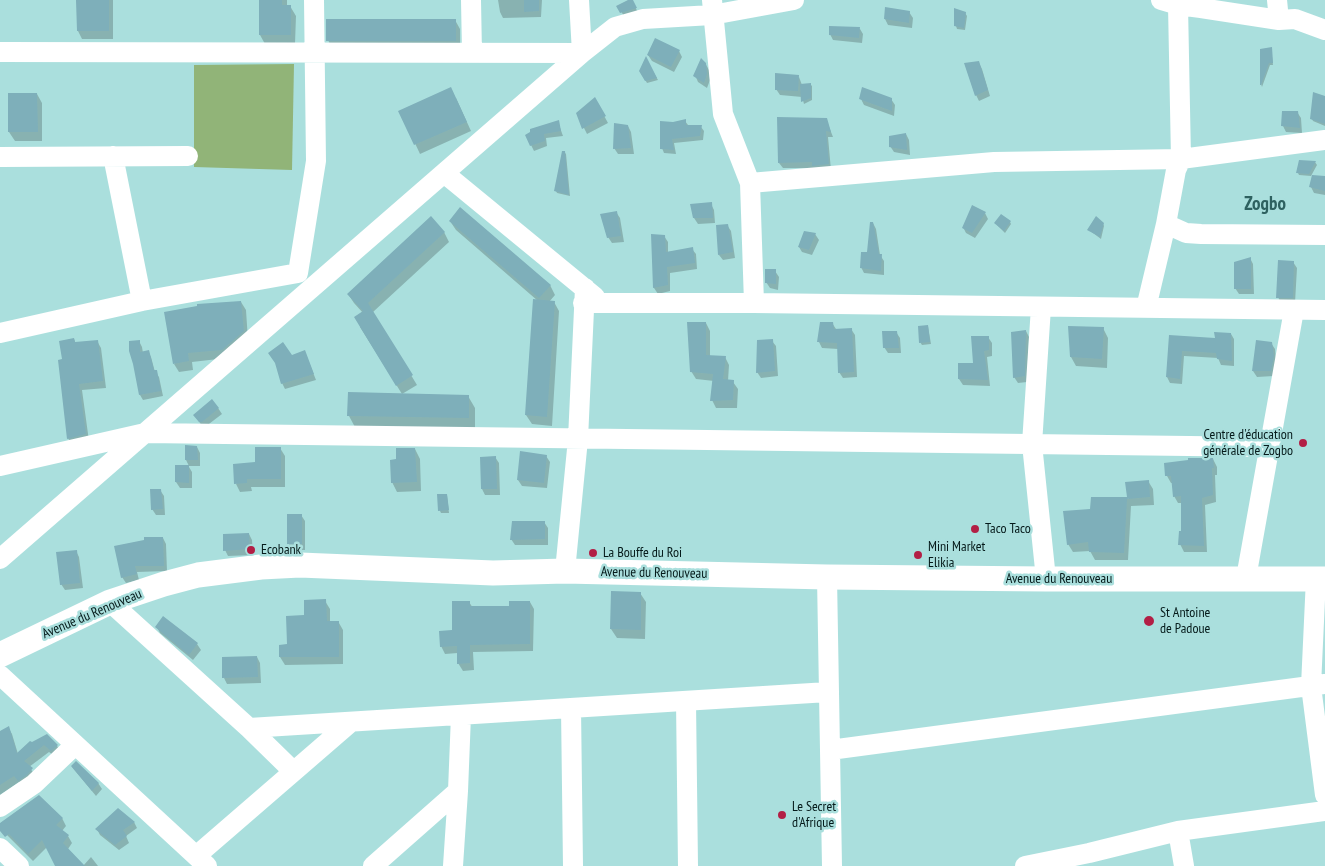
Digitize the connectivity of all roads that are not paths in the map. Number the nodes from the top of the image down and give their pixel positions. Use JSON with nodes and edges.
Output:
{"nodes":[{"id":1,"x":314,"y":0,"type":"edge"},
{"id":2,"x":471,"y":0,"type":"edge"},
{"id":3,"x":579,"y":0,"type":"edge"},
{"id":4,"x":794,"y":0,"type":"edge"},
{"id":5,"x":1169,"y":3,"type":"edge"},
{"id":6,"x":712,"y":8,"type":"edge"},
{"id":7,"x":1278,"y":10,"type":"edge"},
{"id":8,"x":1325,"y":30,"type":"edge"},
{"id":9,"x":0,"y":52,"type":"edge"},
{"id":10,"x":314,"y":53,"type":"junction"},
{"id":11,"x":472,"y":53,"type":"junction"},
{"id":12,"x":582,"y":53,"type":"junction"},
{"id":13,"x":1325,"y":140,"type":"edge"},
{"id":14,"x":113,"y":156,"type":"junction"},
{"id":15,"x":188,"y":156,"type":"dead end"},
{"id":16,"x":0,"y":157,"type":"edge"},
{"id":17,"x":1181,"y":159,"type":"junction"},
{"id":18,"x":444,"y":173,"type":"junction"},
{"id":19,"x":750,"y":183,"type":"junction"},
{"id":20,"x":1166,"y":224,"type":"junction"},
{"id":21,"x":1325,"y":236,"type":"edge"},
{"id":22,"x":584,"y":296,"type":"junction"},
{"id":23,"x":142,"y":301,"type":"junction"},
{"id":24,"x":754,"y":303,"type":"junction"},
{"id":25,"x":1041,"y":307,"type":"junction"},
{"id":26,"x":1146,"y":308,"type":"junction"},
{"id":27,"x":1294,"y":310,"type":"junction"},
{"id":28,"x":1325,"y":310,"type":"edge"},
{"id":29,"x":0,"y":333,"type":"edge"},
{"id":30,"x":145,"y":433,"type":"junction"},
{"id":31,"x":578,"y":439,"type":"junction"},
{"id":32,"x":1032,"y":444,"type":"junction"},
{"id":33,"x":1269,"y":447,"type":"junction"},
{"id":34,"x":0,"y":466,"type":"edge"},
{"id":35,"x":0,"y":559,"type":"edge"},
{"id":36,"x":565,"y":570,"type":"junction"},
{"id":37,"x":827,"y":577,"type":"junction"},
{"id":38,"x":1246,"y":578,"type":"junction"},
{"id":39,"x":1321,"y":578,"type":"edge"},
{"id":40,"x":1046,"y":579,"type":"junction"},
{"id":41,"x":110,"y":602,"type":"junction"},
{"id":42,"x":0,"y":655,"type":"edge"},
{"id":43,"x":0,"y":675,"type":"edge"},
{"id":44,"x":1318,"y":685,"type":"edge"},
{"id":45,"x":828,"y":692,"type":"junction"},
{"id":46,"x":686,"y":701,"type":"junction"},
{"id":47,"x":571,"y":708,"type":"junction"},
{"id":48,"x":461,"y":715,"type":"junction"},
{"id":49,"x":350,"y":722,"type":"junction"},
{"id":50,"x":249,"y":728,"type":"junction"},
{"id":51,"x":75,"y":745,"type":"junction"},
{"id":52,"x":830,"y":750,"type":"junction"},
{"id":53,"x":293,"y":771,"type":"junction"},
{"id":54,"x":458,"y":791,"type":"junction"},
{"id":55,"x":1325,"y":795,"type":"edge"},
{"id":56,"x":0,"y":807,"type":"edge"},
{"id":57,"x":1325,"y":811,"type":"edge"},
{"id":58,"x":1178,"y":831,"type":"junction"},
{"id":59,"x":1090,"y":860,"type":"edge"},
{"id":60,"x":202,"y":861,"type":"edge"},
{"id":61,"x":373,"y":866,"type":"edge"},
{"id":62,"x":453,"y":866,"type":"edge"},
{"id":63,"x":573,"y":866,"type":"edge"},
{"id":64,"x":688,"y":866,"type":"edge"},
{"id":65,"x":832,"y":866,"type":"edge"},
{"id":66,"x":1025,"y":866,"type":"edge"},
{"id":67,"x":1184,"y":866,"type":"edge"}],
"edges":[{"from":1,"to":10,"type":"street"},
{"from":2,"to":11,"type":"street"},
{"from":3,"to":12,"type":"street"},
{"from":4,"to":6,"type":"street"},
{"from":5,"to":7,"type":"street"},
{"from":5,"to":17,"type":"street"},
{"from":6,"to":12,"type":"street"},
{"from":6,"to":19,"type":"street"},
{"from":7,"to":8,"type":"street"},
{"from":9,"to":10,"type":"street"},
{"from":10,"to":11,"type":"street"},
{"from":10,"to":23,"type":"street"},
{"from":11,"to":12,"type":"street"},
{"from":12,"to":18,"type":"street"},
{"from":13,"to":17,"type":"street"},
{"from":14,"to":15,"type":"street"},
{"from":14,"to":16,"type":"street"},
{"from":14,"to":23,"type":"street"},
{"from":17,"to":19,"type":"street"},
{"from":17,"to":20,"type":"street"},
{"from":18,"to":22,"type":"street"},
{"from":18,"to":30,"type":"street"},
{"from":19,"to":24,"type":"street"},
{"from":20,"to":21,"type":"street"},
{"from":20,"to":26,"type":"street"},
{"from":22,"to":24,"type":"street"},
{"from":22,"to":31,"type":"street"},
{"from":23,"to":29,"type":"street"},
{"from":24,"to":25,"type":"street"},
{"from":25,"to":26,"type":"street"},
{"from":25,"to":32,"type":"street"},
{"from":26,"to":27,"type":"street"},
{"from":27,"to":28,"type":"street"},
{"from":27,"to":33,"type":"street"},
{"from":30,"to":31,"type":"street"},
{"from":30,"to":34,"type":"street"},
{"from":30,"to":35,"type":"street"},
{"from":31,"to":32,"type":"street"},
{"from":31,"to":36,"type":"street"},
{"from":32,"to":33,"type":"street"},
{"from":32,"to":40,"type":"street"},
{"from":33,"to":38,"type":"street"},
{"from":36,"to":37,"type":"main road","name":"Avenue du Renouveau"},
{"from":36,"to":41,"type":"main road","name":"Avenue du Renouveau"},
{"from":37,"to":40,"type":"main road","name":"Avenue du Renouveau"},
{"from":37,"to":45,"type":"street"},
{"from":38,"to":39,"type":"main road","name":"Avenue du Renouveau"},
{"from":38,"to":40,"type":"main road","name":"Avenue du Renouveau"},
{"from":39,"to":44,"type":"street"},
{"from":41,"to":42,"type":"main road","name":"Avenue du Renouveau"},
{"from":41,"to":50,"type":"street"},
{"from":43,"to":51,"type":"street"},
{"from":44,"to":52,"type":"street"},
{"from":44,"to":55,"type":"street"},
{"from":45,"to":46,"type":"street"},
{"from":45,"to":52,"type":"street"},
{"from":46,"to":47,"type":"street"},
{"from":46,"to":64,"type":"street"},
{"from":47,"to":48,"type":"street"},
{"from":47,"to":63,"type":"street"},
{"from":48,"to":49,"type":"street"},
{"from":48,"to":54,"type":"street"},
{"from":49,"to":50,"type":"street"},
{"from":49,"to":53,"type":"street"},
{"from":50,"to":53,"type":"street"},
{"from":51,"to":56,"type":"street"},
{"from":51,"to":60,"type":"street"},
{"from":52,"to":65,"type":"street"},
{"from":53,"to":60,"type":"street"},
{"from":54,"to":61,"type":"street"},
{"from":54,"to":62,"type":"street"},
{"from":57,"to":58,"type":"street"},
{"from":58,"to":59,"type":"street"},
{"from":58,"to":67,"type":"street"},
{"from":59,"to":66,"type":"street"}]}
